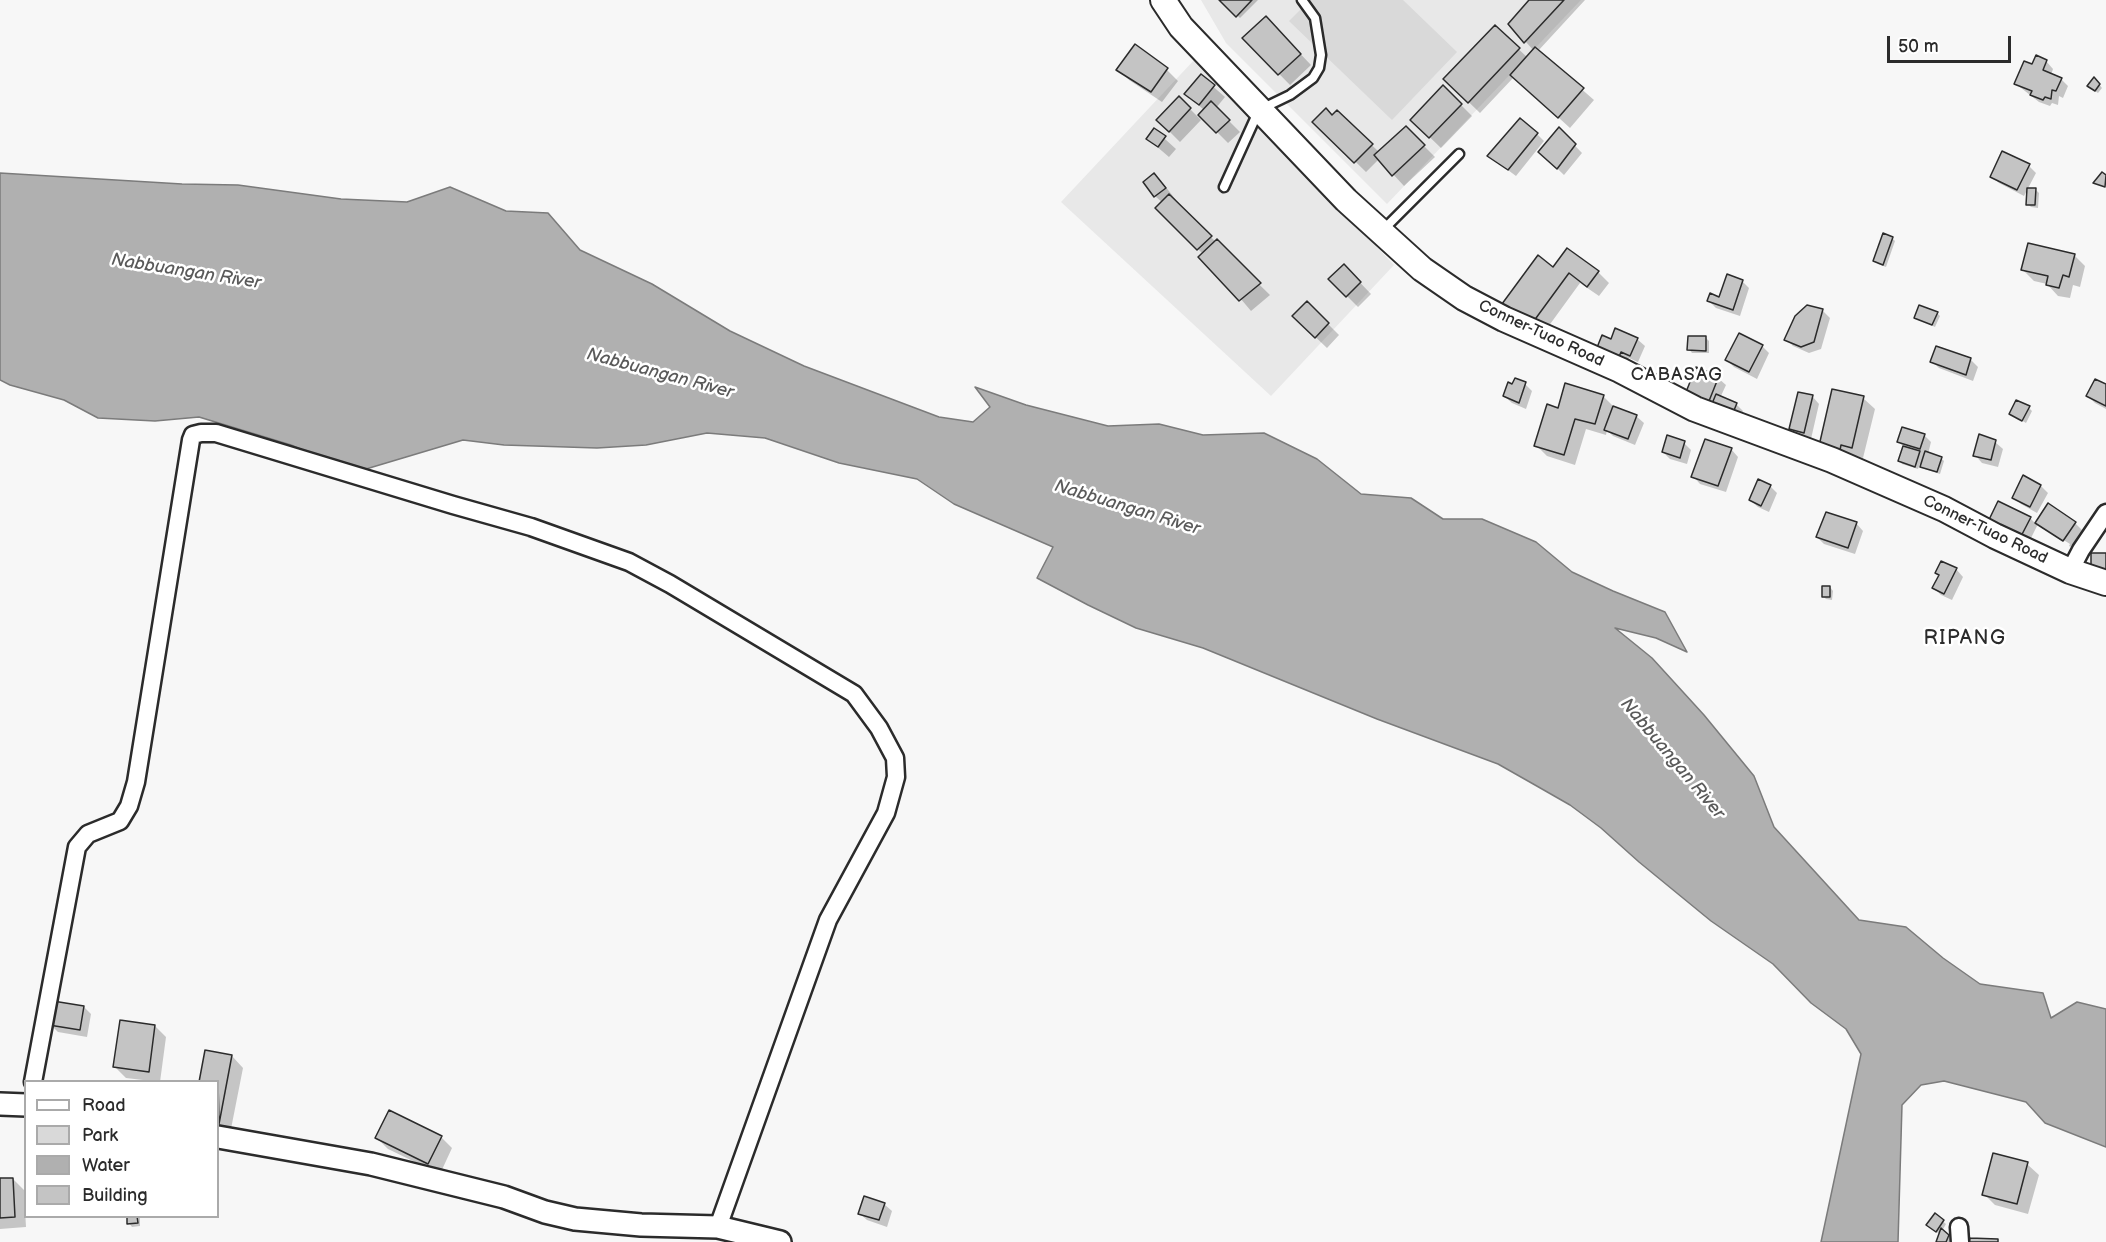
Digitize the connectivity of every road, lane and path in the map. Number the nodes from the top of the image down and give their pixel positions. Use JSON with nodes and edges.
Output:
{"nodes":[{"id":1,"x":1163,"y":0,"type":"edge"},
{"id":2,"x":1302,"y":0,"type":"edge"},
{"id":3,"x":1259,"y":110,"type":"junction"},
{"id":4,"x":1459,"y":153,"type":"dead end"},
{"id":5,"x":1224,"y":187,"type":"dead end"},
{"id":6,"x":1382,"y":231,"type":"junction"},
{"id":7,"x":2106,"y":513,"type":"edge"},
{"id":8,"x":2070,"y":571,"type":"junction"},
{"id":9,"x":2106,"y":583,"type":"edge"},
{"id":10,"x":33,"y":1080,"type":"edge"},
{"id":11,"x":0,"y":1104,"type":"edge"},
{"id":12,"x":24,"y":1106,"type":"edge"},
{"id":13,"x":219,"y":1137,"type":"edge"},
{"id":14,"x":718,"y":1227,"type":"junction"},
{"id":15,"x":780,"y":1242,"type":"edge"}],
"edges":[{"from":1,"to":3,"type":"main road","name":"Conner-Tuao Road"},
{"from":2,"to":3,"type":"lane"},
{"from":3,"to":5,"type":"lane"},
{"from":3,"to":6,"type":"main road","name":"Conner-Tuao Road"},
{"from":4,"to":6,"type":"lane"},
{"from":6,"to":8,"type":"main road","name":"Conner-Tuao Road"},
{"from":7,"to":8,"type":"street"},
{"from":8,"to":9,"type":"main road","name":"Conner-Tuao Road"},
{"from":10,"to":14,"type":"street"},
{"from":11,"to":12,"type":"street"},
{"from":13,"to":14,"type":"street"},
{"from":14,"to":15,"type":"street"}]}
